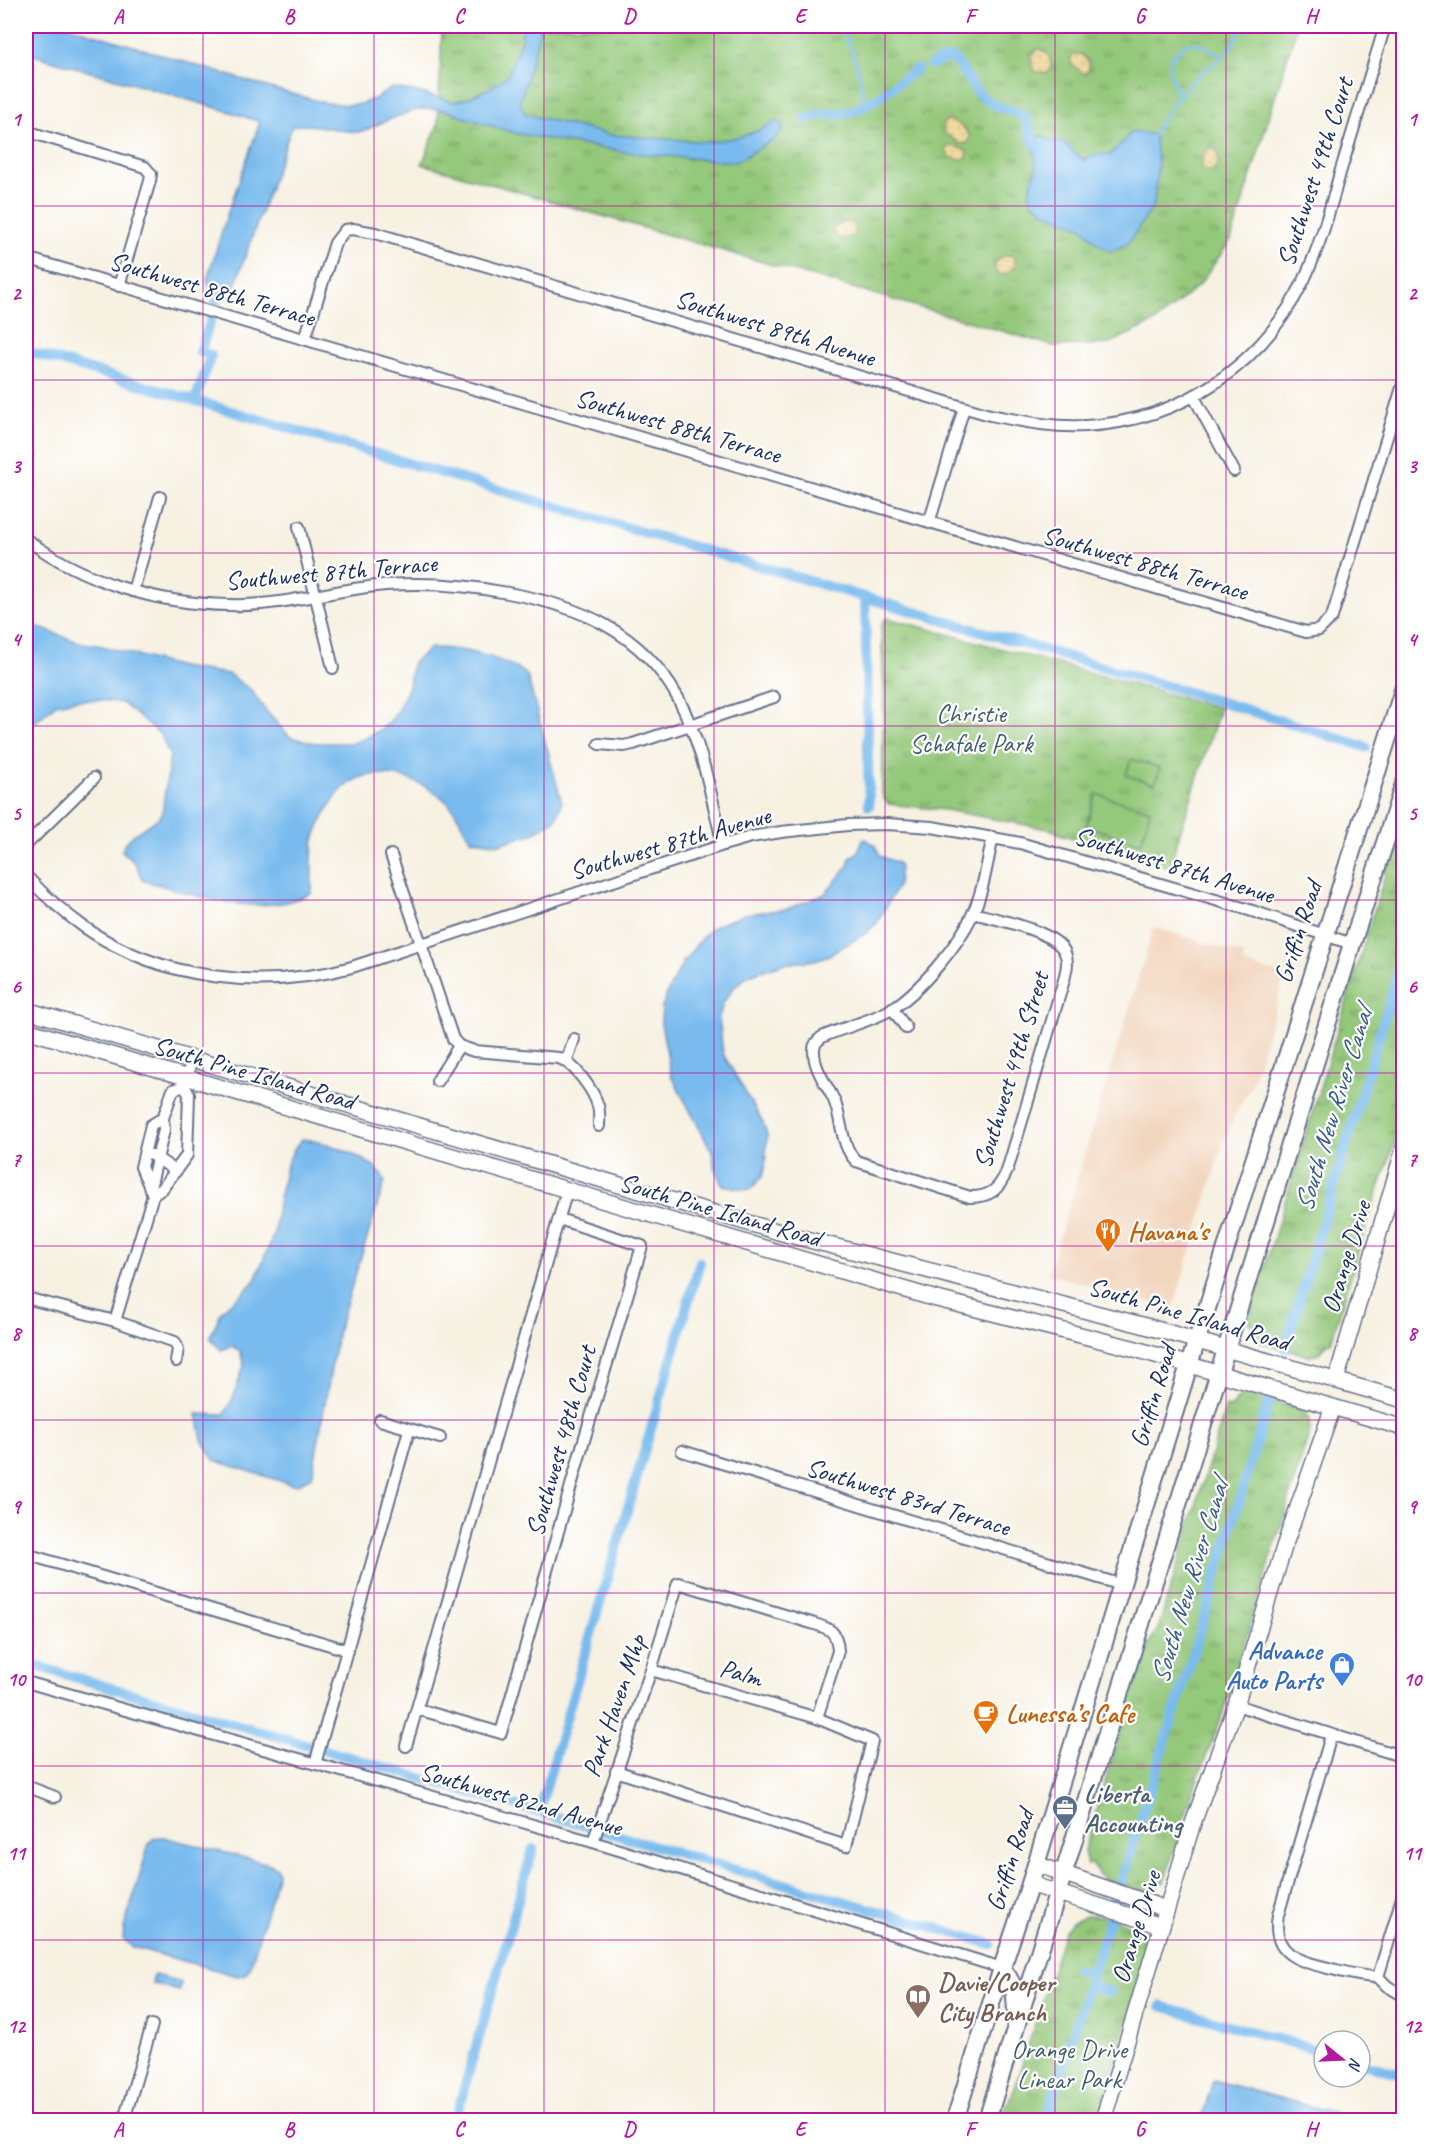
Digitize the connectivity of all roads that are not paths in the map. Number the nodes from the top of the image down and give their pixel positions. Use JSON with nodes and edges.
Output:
{"nodes":[{"id":1,"x":1385,"y":26,"type":"edge"},
{"id":2,"x":26,"y":131,"type":"edge"},
{"id":3,"x":26,"y":258,"type":"edge"},
{"id":4,"x":119,"y":286,"type":"junction"},
{"id":5,"x":305,"y":339,"type":"junction"},
{"id":6,"x":1404,"y":381,"type":"edge"},
{"id":7,"x":1194,"y":397,"type":"junction"},
{"id":8,"x":964,"y":408,"type":"junction"},
{"id":9,"x":1234,"y":471,"type":"dead end"},
{"id":10,"x":160,"y":497,"type":"dead end"},
{"id":11,"x":930,"y":523,"type":"junction"},
{"id":12,"x":299,"y":526,"type":"dead end"},
{"id":13,"x":26,"y":539,"type":"edge"},
{"id":14,"x":133,"y":591,"type":"junction"},
{"id":15,"x":316,"y":595,"type":"junction"},
{"id":16,"x":333,"y":668,"type":"dead end"},
{"id":17,"x":1404,"y":687,"type":"edge"},
{"id":18,"x":774,"y":697,"type":"dead end"},
{"id":19,"x":690,"y":726,"type":"junction"},
{"id":20,"x":599,"y":744,"type":"dead end"},
{"id":21,"x":93,"y":778,"type":"dead end"},
{"id":22,"x":1404,"y":784,"type":"edge"},
{"id":23,"x":993,"y":837,"type":"junction"},
{"id":24,"x":26,"y":845,"type":"edge"},
{"id":25,"x":723,"y":845,"type":"junction"},
{"id":26,"x":391,"y":855,"type":"dead end"},
{"id":27,"x":26,"y":876,"type":"edge"},
{"id":28,"x":973,"y":913,"type":"junction"},
{"id":29,"x":1324,"y":935,"type":"junction"},
{"id":30,"x":1352,"y":944,"type":"junction"},
{"id":31,"x":421,"y":945,"type":"junction"},
{"id":32,"x":892,"y":1008,"type":"junction"},
{"id":33,"x":26,"y":1010,"type":"edge"},
{"id":34,"x":906,"y":1028,"type":"dead end"},
{"id":35,"x":26,"y":1030,"type":"edge"},
{"id":36,"x":574,"y":1039,"type":"dead end"},
{"id":37,"x":459,"y":1046,"type":"junction"},
{"id":38,"x":192,"y":1059,"type":"junction"},
{"id":39,"x":567,"y":1060,"type":"junction"},
{"id":40,"x":437,"y":1081,"type":"dead end"},
{"id":41,"x":185,"y":1082,"type":"junction"},
{"id":42,"x":163,"y":1118,"type":"junction"},
{"id":43,"x":599,"y":1126,"type":"dead end"},
{"id":44,"x":448,"y":1134,"type":"junction"},
{"id":45,"x":1404,"y":1148,"type":"edge"},
{"id":46,"x":144,"y":1151,"type":"junction"},
{"id":47,"x":442,"y":1154,"type":"junction"},
{"id":48,"x":158,"y":1157,"type":"junction"},
{"id":49,"x":176,"y":1171,"type":"junction"},
{"id":50,"x":567,"y":1190,"type":"junction"},
{"id":51,"x":152,"y":1192,"type":"junction"},
{"id":52,"x":559,"y":1219,"type":"junction"},
{"id":53,"x":26,"y":1298,"type":"edge"},
{"id":54,"x":116,"y":1322,"type":"junction"},
{"id":55,"x":1197,"y":1340,"type":"junction"},
{"id":56,"x":1226,"y":1348,"type":"junction"},
{"id":57,"x":176,"y":1361,"type":"dead end"},
{"id":58,"x":1189,"y":1365,"type":"junction"},
{"id":59,"x":1219,"y":1373,"type":"junction"},
{"id":60,"x":1336,"y":1380,"type":"junction"},
{"id":61,"x":1404,"y":1400,"type":"edge"},
{"id":62,"x":1333,"y":1407,"type":"junction"},
{"id":63,"x":380,"y":1420,"type":"dead end"},
{"id":64,"x":1404,"y":1428,"type":"edge"},
{"id":65,"x":410,"y":1430,"type":"junction"},
{"id":66,"x":440,"y":1438,"type":"dead end"},
{"id":67,"x":682,"y":1451,"type":"dead end"},
{"id":68,"x":26,"y":1554,"type":"edge"},
{"id":69,"x":1122,"y":1585,"type":"junction"},
{"id":70,"x":347,"y":1650,"type":"junction"},
{"id":71,"x":651,"y":1670,"type":"junction"},
{"id":72,"x":26,"y":1682,"type":"edge"},
{"id":73,"x":1236,"y":1705,"type":"junction"},
{"id":74,"x":417,"y":1709,"type":"junction"},
{"id":75,"x":817,"y":1718,"type":"junction"},
{"id":76,"x":1331,"y":1736,"type":"junction"},
{"id":77,"x":406,"y":1746,"type":"dead end"},
{"id":78,"x":1404,"y":1757,"type":"edge"},
{"id":79,"x":317,"y":1759,"type":"junction"},
{"id":80,"x":616,"y":1771,"type":"junction"},
{"id":81,"x":26,"y":1786,"type":"edge"},
{"id":82,"x":55,"y":1797,"type":"dead end"},
{"id":83,"x":593,"y":1842,"type":"junction"},
{"id":84,"x":1036,"y":1864,"type":"junction"},
{"id":85,"x":1071,"y":1877,"type":"junction"},
{"id":86,"x":1030,"y":1884,"type":"junction"},
{"id":87,"x":1404,"y":1891,"type":"edge"},
{"id":88,"x":1057,"y":1893,"type":"junction"},
{"id":89,"x":1166,"y":1909,"type":"junction"},
{"id":90,"x":1161,"y":1926,"type":"junction"},
{"id":91,"x":1002,"y":1968,"type":"junction"},
{"id":92,"x":1378,"y":1977,"type":"junction"},
{"id":93,"x":1404,"y":1996,"type":"edge"},
{"id":94,"x":152,"y":2025,"type":"dead end"},
{"id":95,"x":1016,"y":2028,"type":"junction"},
{"id":96,"x":124,"y":2121,"type":"edge"},
{"id":97,"x":955,"y":2121,"type":"edge"},
{"id":98,"x":987,"y":2121,"type":"edge"},
{"id":99,"x":1103,"y":2121,"type":"edge"}],
"edges":[{"from":1,"to":7,"type":"street","name":"Southwest 49th Court"},
{"from":2,"to":4,"type":"street"},
{"from":3,"to":4,"type":"street","name":"Southwest 88th Terrace"},
{"from":4,"to":5,"type":"street","name":"Southwest 88th Terrace"},
{"from":5,"to":8,"type":"street","name":"Southwest 89th Avenue"},
{"from":5,"to":11,"type":"street","name":"Southwest 88th Terrace"},
{"from":6,"to":11,"type":"street","name":"Southwest 88th Terrace"},
{"from":7,"to":8,"type":"street","name":"Southwest 89th Avenue"},
{"from":7,"to":9,"type":"street"},
{"from":8,"to":11,"type":"street"},
{"from":10,"to":14,"type":"street"},
{"from":12,"to":15,"type":"street"},
{"from":13,"to":14,"type":"street","name":"Southwest 87th Terrace"},
{"from":14,"to":15,"type":"street","name":"Southwest 87th Terrace"},
{"from":15,"to":16,"type":"street"},
{"from":15,"to":19,"type":"street","name":"Southwest 87th Terrace"},
{"from":17,"to":29,"type":"main road","name":"Griffin Road"},
{"from":18,"to":19,"type":"street"},
{"from":19,"to":20,"type":"street"},
{"from":19,"to":25,"type":"street","name":"Southwest 87th Terrace"},
{"from":21,"to":24,"type":"street"},
{"from":22,"to":30,"type":"main road"},
{"from":23,"to":25,"type":"street","name":"Southwest 87th Avenue"},
{"from":23,"to":28,"type":"street"},
{"from":23,"to":29,"type":"street","name":"Southwest 87th Avenue"},
{"from":25,"to":31,"type":"street","name":"Southwest 87th Avenue"},
{"from":26,"to":31,"type":"street"},
{"from":27,"to":31,"type":"street","name":"Southwest 87th Avenue"},
{"from":28,"to":32,"type":"street"},
{"from":28,"to":32,"type":"street","name":"Southwest 49th Street"},
{"from":29,"to":30,"type":"street","name":"Southwest 87th Avenue"},
{"from":29,"to":55,"type":"main road","name":"Griffin Road"},
{"from":30,"to":56,"type":"main road"},
{"from":31,"to":37,"type":"street"},
{"from":32,"to":34,"type":"street"},
{"from":33,"to":38,"type":"main road","name":"South Pine Island Road"},
{"from":35,"to":41,"type":"main road","name":"South Pine Island Road"},
{"from":36,"to":39,"type":"street"},
{"from":37,"to":39,"type":"street"},
{"from":37,"to":40,"type":"street"},
{"from":38,"to":41,"type":"street"},
{"from":38,"to":44,"type":"main road","name":"South Pine Island Road"},
{"from":39,"to":43,"type":"street"},
{"from":41,"to":42,"type":"street"},
{"from":41,"to":47,"type":"main road","name":"South Pine Island Road"},
{"from":41,"to":49,"type":"street"},
{"from":42,"to":46,"type":"street"},
{"from":42,"to":48,"type":"street"},
{"from":44,"to":47,"type":"main road"},
{"from":44,"to":55,"type":"main road","name":"South Pine Island Road"},
{"from":45,"to":60,"type":"main road","name":"Orange Drive"},
{"from":46,"to":48,"type":"street"},
{"from":46,"to":51,"type":"street"},
{"from":47,"to":50,"type":"main road","name":"South Pine Island Road"},
{"from":48,"to":49,"type":"street"},
{"from":48,"to":51,"type":"street"},
{"from":49,"to":51,"type":"street"},
{"from":50,"to":52,"type":"street"},
{"from":50,"to":58,"type":"main road","name":"South Pine Island Road"},
{"from":51,"to":54,"type":"street"},
{"from":52,"to":74,"type":"street"},
{"from":52,"to":74,"type":"street","name":"Southwest 48th Court"},
{"from":53,"to":54,"type":"street"},
{"from":54,"to":57,"type":"street"},
{"from":55,"to":56,"type":"main road","name":"South Pine Island Road"},
{"from":55,"to":58,"type":"main road","name":"Griffin Road"},
{"from":56,"to":59,"type":"main road"},
{"from":56,"to":60,"type":"main road","name":"South Pine Island Road"},
{"from":58,"to":59,"type":"main road","name":"South Pine Island Road"},
{"from":58,"to":69,"type":"main road","name":"Griffin Road"},
{"from":59,"to":62,"type":"main road","name":"South Pine Island Road"},
{"from":59,"to":85,"type":"main road"},
{"from":60,"to":61,"type":"main road","name":"South Pine Island Road"},
{"from":62,"to":64,"type":"main road","name":"South Pine Island Road"},
{"from":62,"to":73,"type":"main road","name":"Orange Drive"},
{"from":63,"to":65,"type":"street"},
{"from":65,"to":66,"type":"street"},
{"from":65,"to":70,"type":"street"},
{"from":67,"to":69,"type":"street","name":"Southwest 83rd Terrace"},
{"from":68,"to":70,"type":"street"},
{"from":69,"to":84,"type":"main road","name":"Griffin Road"},
{"from":70,"to":79,"type":"street"},
{"from":71,"to":75,"type":"street","name":"Palm"},
{"from":71,"to":75,"type":"street","name":"Park Haven Mhp"},
{"from":71,"to":80,"type":"street","name":"Park Haven Mhp"},
{"from":72,"to":79,"type":"street","name":"Southwest 82nd Avenue"},
{"from":73,"to":76,"type":"street"},
{"from":73,"to":89,"type":"main road","name":"Orange Drive"},
{"from":74,"to":77,"type":"street"},
{"from":75,"to":80,"type":"street","name":"Palm"},
{"from":76,"to":78,"type":"street"},
{"from":76,"to":92,"type":"street"},
{"from":79,"to":83,"type":"street","name":"Southwest 82nd Avenue"},
{"from":80,"to":83,"type":"street","name":"Park Haven Mhp"},
{"from":81,"to":82,"type":"street"},
{"from":83,"to":91,"type":"street","name":"Southwest 82nd Avenue"},
{"from":84,"to":85,"type":"main road"},
{"from":84,"to":86,"type":"main road","name":"Griffin Road"},
{"from":85,"to":88,"type":"main road"},
{"from":85,"to":89,"type":"main road"},
{"from":86,"to":88,"type":"main road"},
{"from":86,"to":91,"type":"main road","name":"Griffin Road"},
{"from":87,"to":92,"type":"street"},
{"from":88,"to":90,"type":"main road"},
{"from":88,"to":95,"type":"main road"},
{"from":89,"to":90,"type":"main road","name":"Orange Drive"},
{"from":90,"to":99,"type":"main road","name":"Orange Drive"},
{"from":91,"to":95,"type":"main road"},
{"from":91,"to":97,"type":"main road","name":"Griffin Road"},
{"from":92,"to":93,"type":"street"},
{"from":94,"to":96,"type":"street"},
{"from":95,"to":98,"type":"main road"}]}
